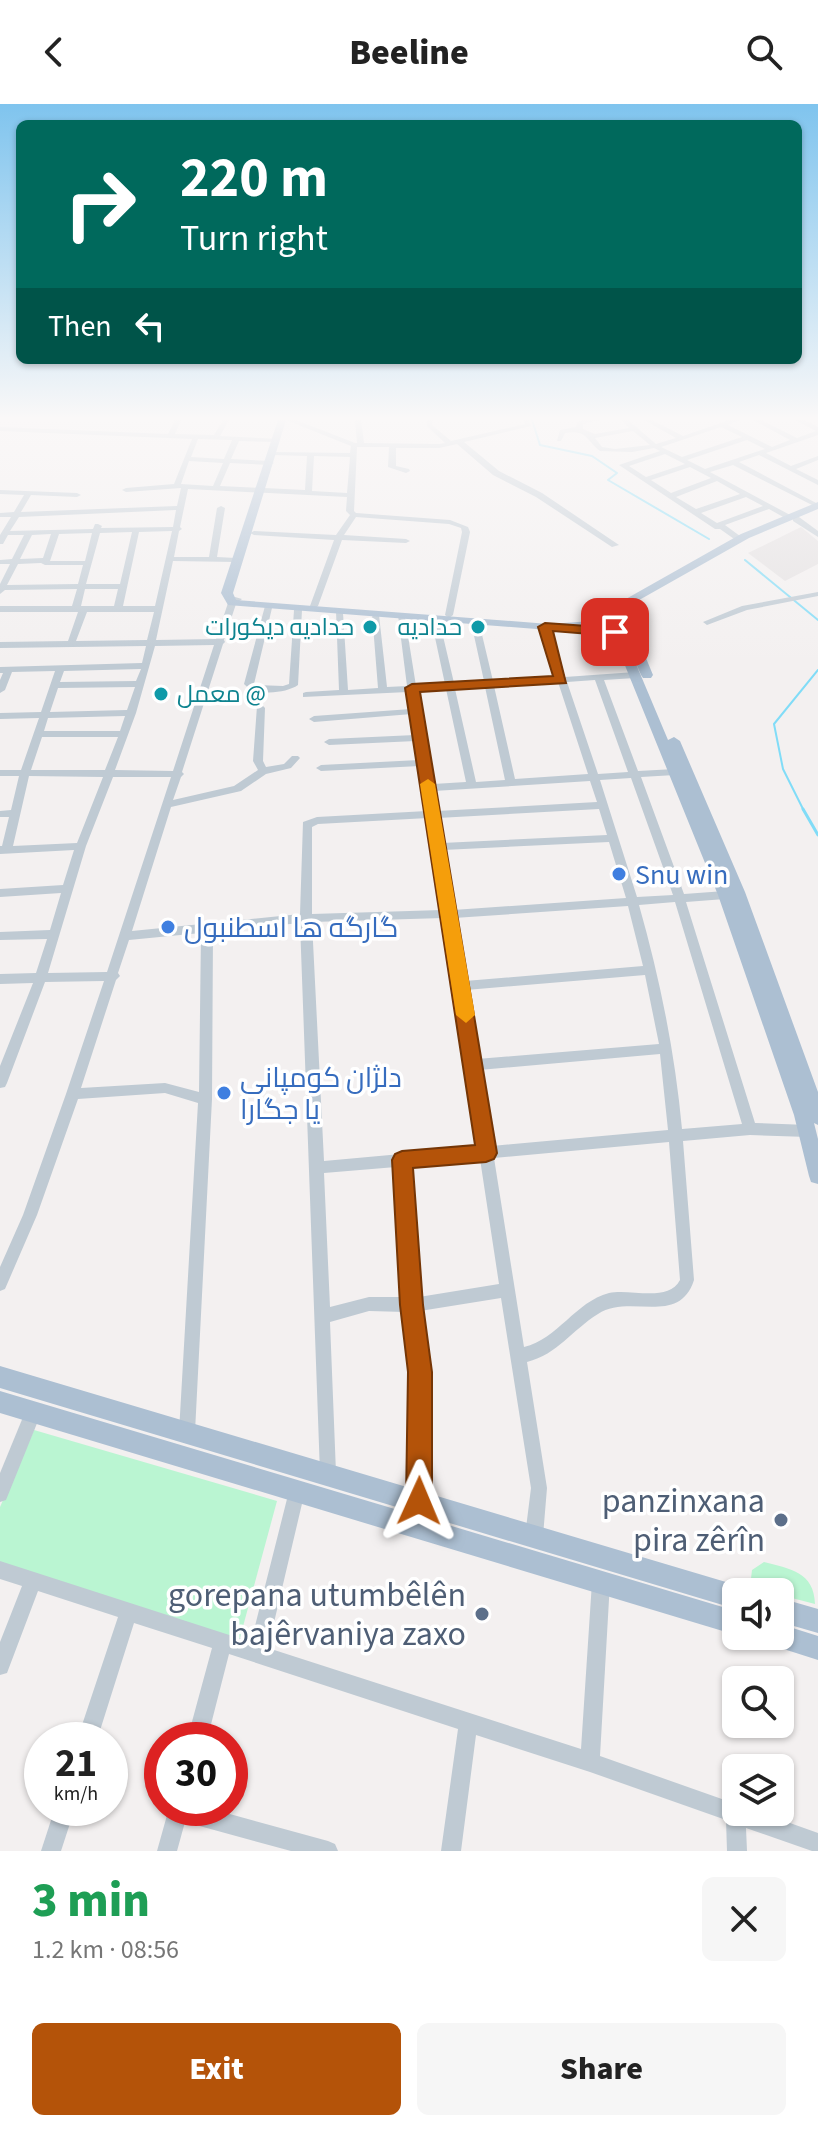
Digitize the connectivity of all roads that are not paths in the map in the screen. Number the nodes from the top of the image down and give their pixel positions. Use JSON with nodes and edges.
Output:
{"nodes":[{"id":1,"x":23,"y":502,"type":"edge"},
{"id":2,"x":181,"y":502,"type":"edge"},
{"id":3,"x":258,"y":502,"type":"edge"},
{"id":4,"x":260,"y":502,"type":"edge"},
{"id":5,"x":351,"y":502,"type":"edge"},
{"id":6,"x":549,"y":502,"type":"edge"},
{"id":7,"x":680,"y":502,"type":"edge"},
{"id":8,"x":725,"y":502,"type":"edge"},
{"id":9,"x":760,"y":502,"type":"edge"},
{"id":10,"x":769,"y":506,"type":"junction"},
{"id":11,"x":818,"y":507,"type":"edge"},
{"id":12,"x":181,"y":508,"type":"junction"},
{"id":13,"x":221,"y":508,"type":"dead end"},
{"id":14,"x":101,"y":511,"type":"junction"},
{"id":15,"x":696,"y":512,"type":"junction"},
{"id":16,"x":15,"y":514,"type":"junction"},
{"id":17,"x":0,"y":515,"type":"edge"},
{"id":18,"x":354,"y":515,"type":"junction"},
{"id":19,"x":792,"y":518,"type":"junction"},
{"id":20,"x":718,"y":527,"type":"junction"},
{"id":21,"x":178,"y":529,"type":"junction"},
{"id":22,"x":97,"y":530,"type":"junction"},
{"id":23,"x":136,"y":530,"type":"junction"},
{"id":24,"x":29,"y":532,"type":"junction"},
{"id":25,"x":56,"y":532,"type":"junction"},
{"id":26,"x":254,"y":533,"type":"junction"},
{"id":27,"x":3,"y":535,"type":"edge"},
{"id":28,"x":818,"y":535,"type":"edge"},
{"id":29,"x":339,"y":537,"type":"junction"},
{"id":30,"x":740,"y":539,"type":"junction"},
{"id":31,"x":406,"y":541,"type":"dead end"},
{"id":32,"x":615,"y":545,"type":"dead end"},
{"id":33,"x":171,"y":559,"type":"junction"},
{"id":34,"x":46,"y":560,"type":"junction"},
{"id":35,"x":213,"y":560,"type":"junction"},
{"id":36,"x":236,"y":560,"type":"junction"},
{"id":37,"x":16,"y":561,"type":"junction"},
{"id":38,"x":0,"y":562,"type":"edge"},
{"id":39,"x":88,"y":563,"type":"junction"},
{"id":40,"x":123,"y":586,"type":"junction"},
{"id":41,"x":82,"y":587,"type":"junction"},
{"id":42,"x":1,"y":590,"type":"edge"},
{"id":43,"x":818,"y":594,"type":"edge"},
{"id":44,"x":235,"y":601,"type":"junction"},
{"id":45,"x":314,"y":606,"type":"junction"},
{"id":46,"x":80,"y":608,"type":"junction"},
{"id":47,"x":118,"y":608,"type":"junction"},
{"id":48,"x":268,"y":608,"type":"junction"},
{"id":49,"x":0,"y":609,"type":"edge"},
{"id":50,"x":160,"y":609,"type":"junction"},
{"id":51,"x":298,"y":610,"type":"junction"},
{"id":52,"x":339,"y":613,"type":"junction"},
{"id":53,"x":375,"y":615,"type":"junction"},
{"id":54,"x":449,"y":615,"type":"junction"},
{"id":55,"x":401,"y":617,"type":"junction"},
{"id":56,"x":435,"y":619,"type":"junction"},
{"id":57,"x":475,"y":622,"type":"junction"},
{"id":58,"x":617,"y":622,"type":"junction"},
{"id":59,"x":707,"y":622,"type":"dead end"},
{"id":60,"x":574,"y":624,"type":"junction"},
{"id":61,"x":545,"y":627,"type":"junction"},
{"id":62,"x":153,"y":642,"type":"junction"},
{"id":63,"x":221,"y":642,"type":"junction"},
{"id":64,"x":71,"y":644,"type":"junction"},
{"id":65,"x":0,"y":645,"type":"edge"},
{"id":66,"x":146,"y":666,"type":"junction"},
{"id":67,"x":60,"y":669,"type":"junction"},
{"id":68,"x":4,"y":670,"type":"edge"},
{"id":69,"x":635,"y":675,"type":"junction"},
{"id":70,"x":599,"y":678,"type":"junction"},
{"id":71,"x":561,"y":680,"type":"junction"},
{"id":72,"x":140,"y":684,"type":"junction"},
{"id":73,"x":490,"y":684,"type":"junction"},
{"id":74,"x":53,"y":685,"type":"junction"},
{"id":75,"x":450,"y":686,"type":"junction"},
{"id":76,"x":412,"y":688,"type":"junction"},
{"id":77,"x":0,"y":690,"type":"edge"},
{"id":78,"x":383,"y":690,"type":"junction"},
{"id":79,"x":344,"y":693,"type":"junction"},
{"id":80,"x":306,"y":695,"type":"dead end"},
{"id":81,"x":260,"y":708,"type":"dead end"},
{"id":82,"x":416,"y":711,"type":"junction"},
{"id":83,"x":131,"y":713,"type":"junction"},
{"id":84,"x":44,"y":715,"type":"junction"},
{"id":85,"x":0,"y":716,"type":"edge"},
{"id":86,"x":314,"y":719,"type":"dead end"},
{"id":87,"x":38,"y":734,"type":"junction"},
{"id":88,"x":124,"y":734,"type":"junction"},
{"id":89,"x":420,"y":738,"type":"junction"},
{"id":90,"x":329,"y":742,"type":"dead end"},
{"id":91,"x":295,"y":758,"type":"dead end"},
{"id":92,"x":424,"y":763,"type":"junction"},
{"id":93,"x":321,"y":768,"type":"dead end"},
{"id":94,"x":263,"y":771,"type":"junction"},
{"id":95,"x":25,"y":772,"type":"junction"},
{"id":96,"x":110,"y":772,"type":"junction"},
{"id":97,"x":675,"y":772,"type":"junction"},
{"id":98,"x":0,"y":773,"type":"edge"},
{"id":99,"x":179,"y":774,"type":"junction"},
{"id":100,"x":635,"y":774,"type":"junction"},
{"id":101,"x":593,"y":777,"type":"junction"},
{"id":102,"x":511,"y":783,"type":"junction"},
{"id":103,"x":472,"y":785,"type":"junction"},
{"id":104,"x":428,"y":788,"type":"junction"},
{"id":105,"x":169,"y":804,"type":"junction"},
{"id":106,"x":602,"y":805,"type":"junction"},
{"id":107,"x":16,"y":813,"type":"junction"},
{"id":108,"x":0,"y":814,"type":"edge"},
{"id":109,"x":433,"y":816,"type":"junction"},
{"id":110,"x":612,"y":838,"type":"junction"},
{"id":111,"x":81,"y":846,"type":"junction"},
{"id":112,"x":438,"y":847,"type":"junction"},
{"id":113,"x":4,"y":850,"type":"edge"},
{"id":114,"x":68,"y":889,"type":"junction"},
{"id":115,"x":0,"y":893,"type":"edge"},
{"id":116,"x":725,"y":895,"type":"junction"},
{"id":117,"x":679,"y":896,"type":"junction"},
{"id":118,"x":631,"y":900,"type":"junction"},
{"id":119,"x":449,"y":914,"type":"junction"},
{"id":120,"x":306,"y":918,"type":"junction"},
{"id":121,"x":207,"y":928,"type":"junction"},
{"id":122,"x":54,"y":934,"type":"junction"},
{"id":123,"x":0,"y":936,"type":"edge"},
{"id":124,"x":126,"y":936,"type":"junction"},
{"id":125,"x":649,"y":970,"type":"junction"},
{"id":126,"x":114,"y":976,"type":"junction"},
{"id":127,"x":41,"y":977,"type":"junction"},
{"id":128,"x":0,"y":979,"type":"edge"},
{"id":129,"x":461,"y":986,"type":"junction"},
{"id":130,"x":666,"y":1048,"type":"junction"},
{"id":131,"x":474,"y":1065,"type":"junction"},
{"id":132,"x":0,"y":1083,"type":"edge"},
{"id":133,"x":73,"y":1094,"type":"junction"},
{"id":134,"x":205,"y":1099,"type":"junction"},
{"id":135,"x":818,"y":1117,"type":"edge"},
{"id":136,"x":750,"y":1129,"type":"junction"},
{"id":137,"x":808,"y":1131,"type":"junction"},
{"id":138,"x":676,"y":1138,"type":"junction"},
{"id":139,"x":486,"y":1153,"type":"junction"},
{"id":140,"x":402,"y":1160,"type":"junction"},
{"id":141,"x":317,"y":1168,"type":"junction"},
{"id":142,"x":818,"y":1176,"type":"edge"},
{"id":143,"x":0,"y":1284,"type":"edge"},
{"id":144,"x":509,"y":1290,"type":"junction"},
{"id":145,"x":412,"y":1305,"type":"junction"},
{"id":146,"x":322,"y":1317,"type":"junction"},
{"id":147,"x":519,"y":1356,"type":"junction"},
{"id":148,"x":0,"y":1377,"type":"edge"},
{"id":149,"x":0,"y":1402,"type":"edge"},
{"id":150,"x":34,"y":1411,"type":"junction"},
{"id":151,"x":187,"y":1432,"type":"junction"},
{"id":152,"x":328,"y":1473,"type":"junction"},
{"id":153,"x":297,"y":1491,"type":"junction"},
{"id":154,"x":0,"y":1494,"type":"edge"},
{"id":155,"x":419,"y":1501,"type":"junction"},
{"id":156,"x":534,"y":1536,"type":"junction"},
{"id":157,"x":0,"y":1570,"type":"edge"},
{"id":158,"x":33,"y":1581,"type":"junction"},
{"id":159,"x":601,"y":1582,"type":"junction"},
{"id":160,"x":722,"y":1593,"type":"edge"},
{"id":161,"x":128,"y":1613,"type":"junction"},
{"id":162,"x":794,"y":1614,"type":"edge"},
{"id":163,"x":722,"y":1619,"type":"edge"},
{"id":164,"x":818,"y":1621,"type":"edge"},
{"id":165,"x":794,"y":1640,"type":"edge"},
{"id":166,"x":223,"y":1642,"type":"junction"},
{"id":167,"x":818,"y":1648,"type":"edge"},
{"id":168,"x":257,"y":1654,"type":"junction"},
{"id":169,"x":0,"y":1666,"type":"edge"},
{"id":170,"x":93,"y":1722,"type":"edge"},
{"id":171,"x":202,"y":1722,"type":"edge"},
{"id":172,"x":468,"y":1725,"type":"junction"},
{"id":173,"x":590,"y":1762,"type":"junction"},
{"id":174,"x":722,"y":1809,"type":"edge"},
{"id":175,"x":59,"y":1826,"type":"edge"},
{"id":176,"x":174,"y":1826,"type":"edge"},
{"id":177,"x":239,"y":1826,"type":"edge"},
{"id":178,"x":736,"y":1826,"type":"edge"},
{"id":179,"x":770,"y":1826,"type":"edge"},
{"id":180,"x":818,"y":1843,"type":"edge"},
{"id":181,"x":51,"y":1851,"type":"edge"},
{"id":182,"x":167,"y":1851,"type":"edge"},
{"id":183,"x":328,"y":1851,"type":"edge"},
{"id":184,"x":451,"y":1851,"type":"edge"},
{"id":185,"x":737,"y":1851,"type":"edge"}],
"edges":[{"from":1,"to":16,"type":"street"},
{"from":2,"to":12,"type":"street"},
{"from":3,"to":36,"type":"main road"},
{"from":4,"to":26,"type":"main road"},
{"from":5,"to":18,"type":"street"},
{"from":6,"to":32,"type":"street"},
{"from":7,"to":15,"type":"street"},
{"from":8,"to":15,"type":"street"},
{"from":9,"to":10,"type":"street"},
{"from":10,"to":19,"type":"street"},
{"from":10,"to":20,"type":"street"},
{"from":11,"to":19,"type":"main road"},
{"from":12,"to":14,"type":"street"},
{"from":12,"to":21,"type":"street"},
{"from":13,"to":35,"type":"street"},
{"from":14,"to":16,"type":"street"},
{"from":14,"to":22,"type":"street"},
{"from":15,"to":20,"type":"street"},
{"from":16,"to":17,"type":"street"},
{"from":16,"to":27,"type":"street"},
{"from":18,"to":29,"type":"street"},
{"from":18,"to":54,"type":"street"},
{"from":19,"to":28,"type":"street"},
{"from":19,"to":30,"type":"main road"},
{"from":19,"to":58,"type":"main road"},
{"from":20,"to":30,"type":"street"},
{"from":21,"to":23,"type":"street"},
{"from":21,"to":33,"type":"street"},
{"from":22,"to":23,"type":"street"},
{"from":22,"to":25,"type":"street"},
{"from":22,"to":39,"type":"street"},
{"from":23,"to":40,"type":"street"},
{"from":24,"to":25,"type":"street"},
{"from":24,"to":27,"type":"street"},
{"from":24,"to":37,"type":"street"},
{"from":25,"to":34,"type":"street"},
{"from":26,"to":29,"type":"street"},
{"from":26,"to":44,"type":"main road"},
{"from":29,"to":31,"type":"street"},
{"from":29,"to":45,"type":"street"},
{"from":30,"to":58,"type":"main road"},
{"from":33,"to":35,"type":"street"},
{"from":33,"to":50,"type":"street"},
{"from":34,"to":37,"type":"street"},
{"from":34,"to":39,"type":"street"},
{"from":35,"to":36,"type":"street"},
{"from":36,"to":44,"type":"main road"},
{"from":37,"to":38,"type":"street"},
{"from":37,"to":42,"type":"street"},
{"from":39,"to":41,"type":"street"},
{"from":40,"to":41,"type":"street"},
{"from":40,"to":47,"type":"street"},
{"from":41,"to":42,"type":"street"},
{"from":41,"to":46,"type":"street"},
{"from":43,"to":59,"type":"street"},
{"from":44,"to":45,"type":"main road"},
{"from":44,"to":48,"type":"main road"},
{"from":44,"to":63,"type":"street"},
{"from":45,"to":54,"type":"main road"},
{"from":46,"to":47,"type":"street"},
{"from":46,"to":49,"type":"street"},
{"from":46,"to":64,"type":"street"},
{"from":47,"to":50,"type":"street"},
{"from":48,"to":51,"type":"main road"},
{"from":48,"to":51,"type":"street"},
{"from":50,"to":62,"type":"street"},
{"from":51,"to":52,"type":"main road"},
{"from":52,"to":53,"type":"main road"},
{"from":52,"to":79,"type":"street"},
{"from":53,"to":55,"type":"main road"},
{"from":53,"to":78,"type":"street"},
{"from":54,"to":60,"type":"main road"},
{"from":55,"to":56,"type":"main road"},
{"from":55,"to":76,"type":"street"},
{"from":56,"to":57,"type":"main road"},
{"from":56,"to":75,"type":"street"},
{"from":57,"to":61,"type":"main road"},
{"from":57,"to":73,"type":"street"},
{"from":58,"to":60,"type":"main road"},
{"from":58,"to":69,"type":"main road"},
{"from":58,"to":135,"type":"main road"},
{"from":60,"to":61,"type":"main road"},
{"from":61,"to":71,"type":"street"},
{"from":62,"to":63,"type":"street"},
{"from":62,"to":64,"type":"street"},
{"from":62,"to":66,"type":"street"},
{"from":63,"to":99,"type":"street"},
{"from":64,"to":65,"type":"street"},
{"from":66,"to":67,"type":"street"},
{"from":66,"to":72,"type":"street"},
{"from":67,"to":68,"type":"street"},
{"from":67,"to":74,"type":"street"},
{"from":68,"to":77,"type":"street"},
{"from":69,"to":70,"type":"street"},
{"from":69,"to":97,"type":"main road"},
{"from":70,"to":71,"type":"street"},
{"from":70,"to":100,"type":"street"},
{"from":71,"to":73,"type":"street"},
{"from":71,"to":101,"type":"street"},
{"from":72,"to":74,"type":"street"},
{"from":72,"to":83,"type":"street"},
{"from":73,"to":75,"type":"street"},
{"from":73,"to":102,"type":"street"},
{"from":74,"to":84,"type":"street"},
{"from":75,"to":76,"type":"street"},
{"from":75,"to":103,"type":"street"},
{"from":76,"to":78,"type":"street"},
{"from":76,"to":82,"type":"street"},
{"from":78,"to":79,"type":"street"},
{"from":79,"to":80,"type":"street"},
{"from":81,"to":94,"type":"street"},
{"from":82,"to":86,"type":"street"},
{"from":82,"to":89,"type":"street"},
{"from":83,"to":84,"type":"street"},
{"from":83,"to":88,"type":"street"},
{"from":84,"to":85,"type":"street"},
{"from":84,"to":87,"type":"street"},
{"from":87,"to":88,"type":"street"},
{"from":87,"to":95,"type":"street"},
{"from":88,"to":96,"type":"street"},
{"from":89,"to":90,"type":"street"},
{"from":89,"to":92,"type":"street"},
{"from":91,"to":94,"type":"street"},
{"from":92,"to":93,"type":"street"},
{"from":92,"to":104,"type":"street"},
{"from":94,"to":105,"type":"street"},
{"from":95,"to":96,"type":"street"},
{"from":95,"to":98,"type":"street"},
{"from":95,"to":107,"type":"street"},
{"from":96,"to":99,"type":"street"},
{"from":96,"to":111,"type":"street"},
{"from":97,"to":100,"type":"street"},
{"from":97,"to":116,"type":"main road"},
{"from":99,"to":105,"type":"street"},
{"from":100,"to":101,"type":"street"},
{"from":100,"to":117,"type":"street"},
{"from":101,"to":102,"type":"street"},
{"from":101,"to":106,"type":"street"},
{"from":102,"to":103,"type":"street"},
{"from":103,"to":104,"type":"street"},
{"from":104,"to":109,"type":"street"},
{"from":105,"to":124,"type":"street"},
{"from":106,"to":109,"type":"street"},
{"from":106,"to":110,"type":"street"},
{"from":107,"to":108,"type":"street"},
{"from":107,"to":113,"type":"street"},
{"from":109,"to":112,"type":"street"},
{"from":109,"to":120,"type":"street"},
{"from":110,"to":112,"type":"street"},
{"from":110,"to":118,"type":"street"},
{"from":111,"to":113,"type":"street"},
{"from":111,"to":114,"type":"street"},
{"from":112,"to":119,"type":"street"},
{"from":114,"to":115,"type":"street"},
{"from":114,"to":122,"type":"street"},
{"from":116,"to":117,"type":"street"},
{"from":116,"to":137,"type":"main road"},
{"from":117,"to":118,"type":"street"},
{"from":117,"to":136,"type":"street"},
{"from":118,"to":119,"type":"street"},
{"from":118,"to":125,"type":"street"},
{"from":119,"to":120,"type":"street"},
{"from":119,"to":129,"type":"street"},
{"from":120,"to":121,"type":"street"},
{"from":120,"to":141,"type":"street"},
{"from":121,"to":124,"type":"street"},
{"from":121,"to":134,"type":"street"},
{"from":122,"to":123,"type":"street"},
{"from":122,"to":127,"type":"street"},
{"from":124,"to":126,"type":"street"},
{"from":125,"to":129,"type":"street"},
{"from":125,"to":130,"type":"street"},
{"from":126,"to":127,"type":"street"},
{"from":126,"to":133,"type":"street"},
{"from":127,"to":128,"type":"street"},
{"from":127,"to":132,"type":"street"},
{"from":129,"to":131,"type":"street"},
{"from":130,"to":131,"type":"street"},
{"from":130,"to":138,"type":"street"},
{"from":131,"to":139,"type":"street"},
{"from":133,"to":134,"type":"street"},
{"from":133,"to":143,"type":"street"},
{"from":134,"to":151,"type":"street"},
{"from":136,"to":137,"type":"street"},
{"from":136,"to":138,"type":"street"},
{"from":137,"to":142,"type":"main road"},
{"from":138,"to":139,"type":"street"},
{"from":138,"to":147,"type":"street"},
{"from":139,"to":140,"type":"street"},
{"from":139,"to":144,"type":"street"},
{"from":140,"to":141,"type":"street"},
{"from":140,"to":145,"type":"street"},
{"from":141,"to":146,"type":"street"},
{"from":144,"to":145,"type":"street"},
{"from":144,"to":147,"type":"street"},
{"from":145,"to":146,"type":"street"},
{"from":145,"to":155,"type":"street"},
{"from":146,"to":152,"type":"street"},
{"from":147,"to":156,"type":"street"},
{"from":148,"to":151,"type":"main road"},
{"from":149,"to":150,"type":"main road"},
{"from":150,"to":153,"type":"main road"},
{"from":150,"to":154,"type":"street"},
{"from":151,"to":152,"type":"main road"},
{"from":152,"to":155,"type":"main road"},
{"from":153,"to":159,"type":"main road"},
{"from":153,"to":168,"type":"street"},
{"from":155,"to":156,"type":"main road"},
{"from":156,"to":160,"type":"main road"},
{"from":157,"to":158,"type":"street"},
{"from":158,"to":161,"type":"street"},
{"from":158,"to":169,"type":"street"},
{"from":159,"to":163,"type":"main road"},
{"from":159,"to":173,"type":"street"},
{"from":161,"to":166,"type":"street"},
{"from":161,"to":170,"type":"street"},
{"from":162,"to":164,"type":"main road"},
{"from":165,"to":167,"type":"main road"},
{"from":166,"to":168,"type":"street"},
{"from":166,"to":171,"type":"street"},
{"from":168,"to":172,"type":"street"},
{"from":172,"to":173,"type":"street"},
{"from":172,"to":184,"type":"street"},
{"from":173,"to":174,"type":"street"},
{"from":175,"to":181,"type":"street"},
{"from":176,"to":182,"type":"street"},
{"from":177,"to":183,"type":"street"},
{"from":178,"to":185,"type":"street"},
{"from":179,"to":180,"type":"street"}]}
